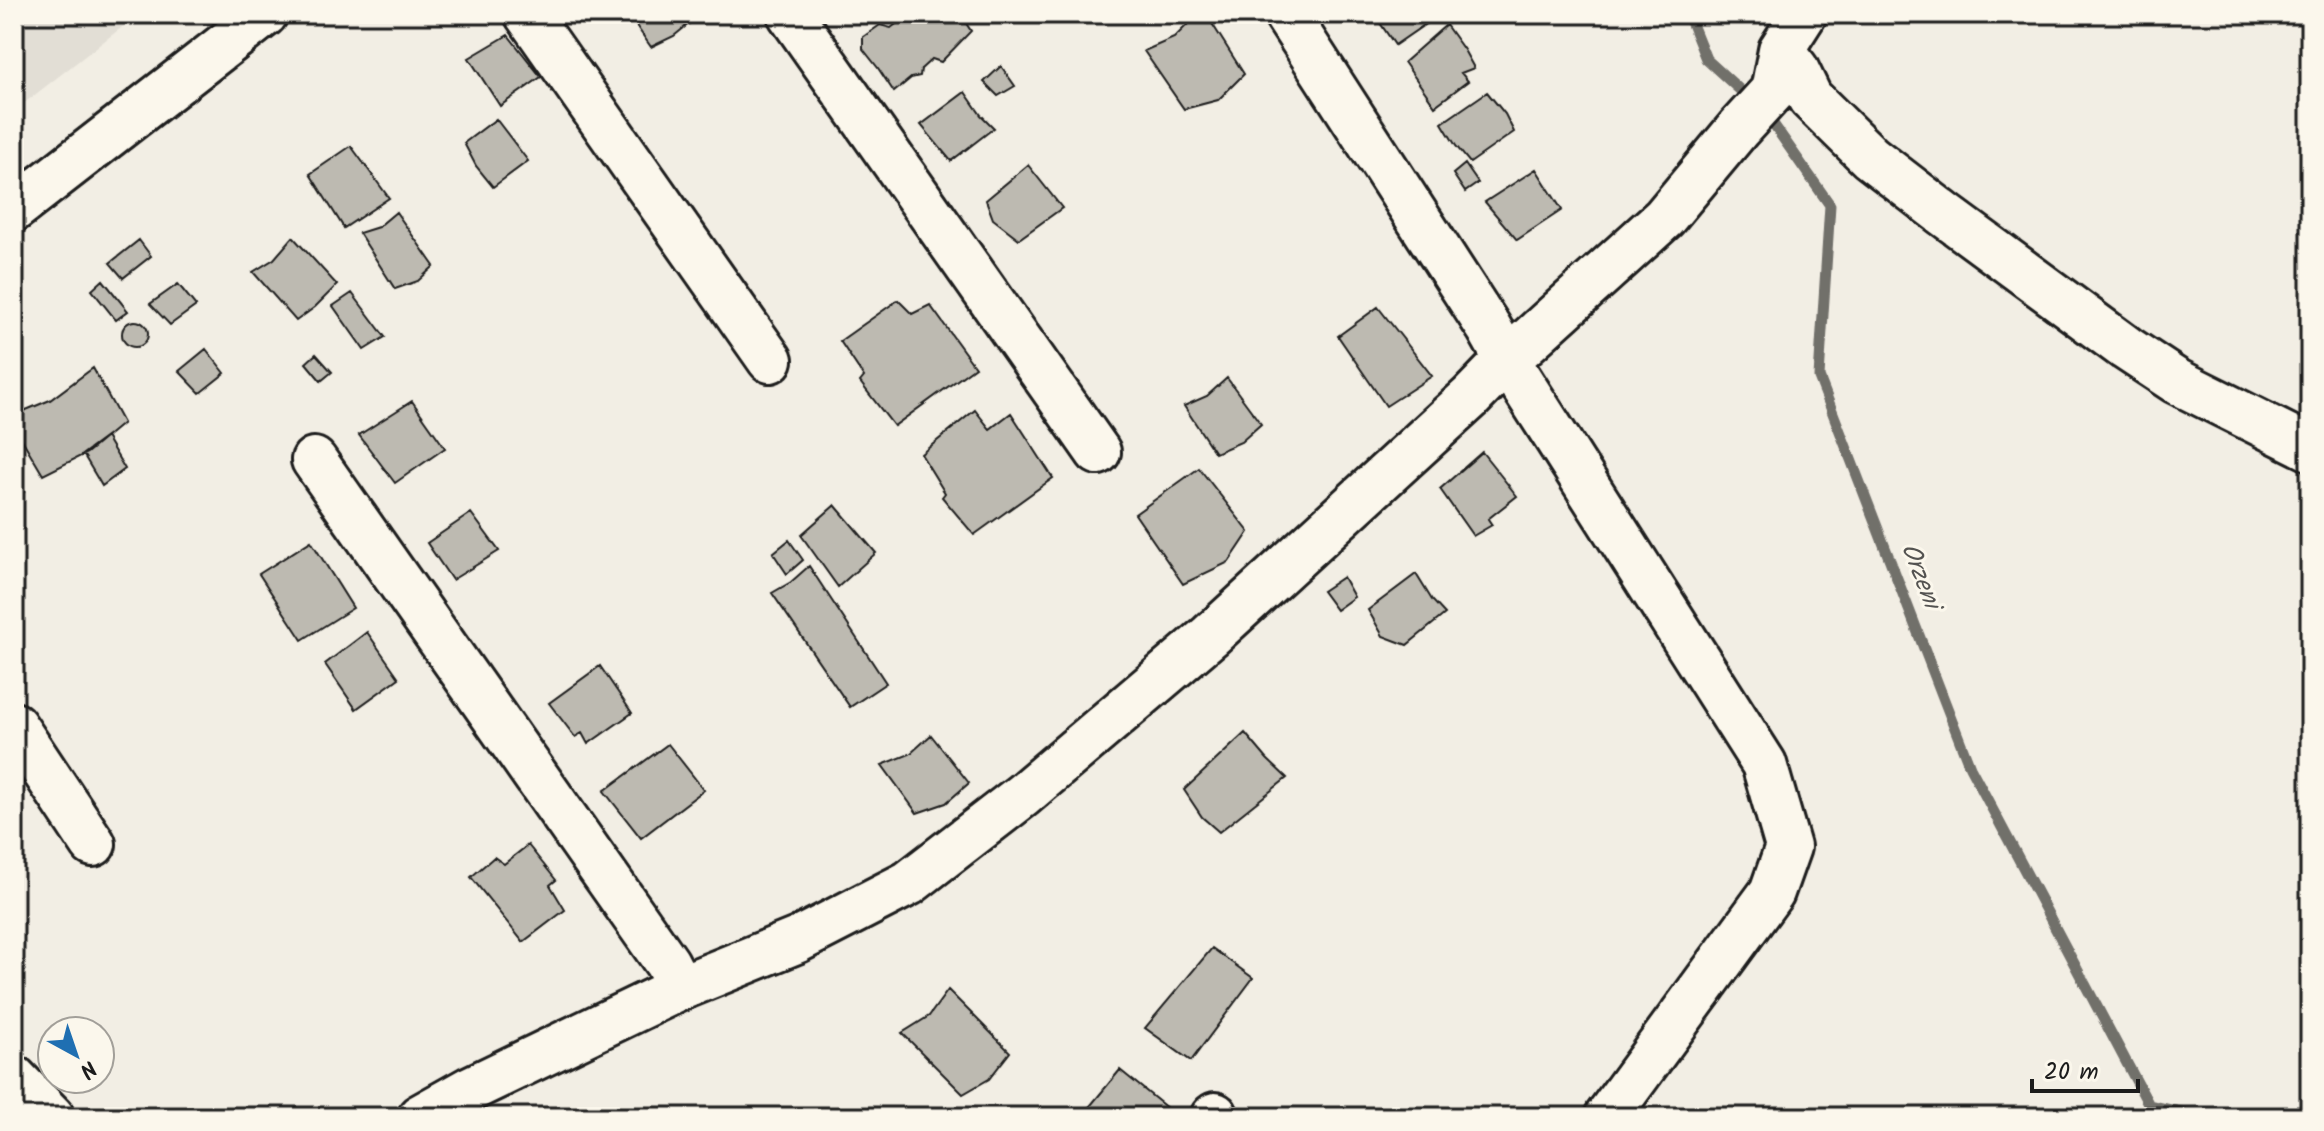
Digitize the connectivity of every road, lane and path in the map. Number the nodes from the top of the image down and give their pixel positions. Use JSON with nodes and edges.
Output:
{"nodes":[{"id":1,"x":265,"y":14,"type":"edge"},
{"id":2,"x":527,"y":14,"type":"edge"},
{"id":3,"x":790,"y":14,"type":"edge"},
{"id":4,"x":1286,"y":14,"type":"edge"},
{"id":5,"x":1804,"y":14,"type":"edge"},
{"id":6,"x":1777,"y":71,"type":"junction"},
{"id":7,"x":14,"y":209,"type":"edge"},
{"id":8,"x":770,"y":360,"type":"dead end"},
{"id":9,"x":1507,"y":360,"type":"junction"},
{"id":10,"x":2310,"y":448,"type":"edge"},
{"id":11,"x":1098,"y":452,"type":"dead end"},
{"id":12,"x":314,"y":460,"type":"dead end"},
{"id":13,"x":14,"y":725,"type":"edge"},
{"id":14,"x":93,"y":844,"type":"dead end"},
{"id":15,"x":680,"y":988,"type":"junction"},
{"id":16,"x":14,"y":1078,"type":"edge"},
{"id":17,"x":44,"y":1114,"type":"edge"},
{"id":18,"x":420,"y":1117,"type":"edge"},
{"id":19,"x":1607,"y":1117,"type":"edge"}],
"edges":[{"from":1,"to":7,"type":"street"},
{"from":2,"to":8,"type":"street"},
{"from":3,"to":11,"type":"street"},
{"from":4,"to":9,"type":"street"},
{"from":5,"to":6,"type":"street"},
{"from":6,"to":9,"type":"street"},
{"from":6,"to":10,"type":"street"},
{"from":9,"to":15,"type":"street"},
{"from":9,"to":19,"type":"street"},
{"from":12,"to":15,"type":"street"},
{"from":13,"to":14,"type":"street"},
{"from":15,"to":18,"type":"street"},
{"from":16,"to":17,"type":"street"}]}
